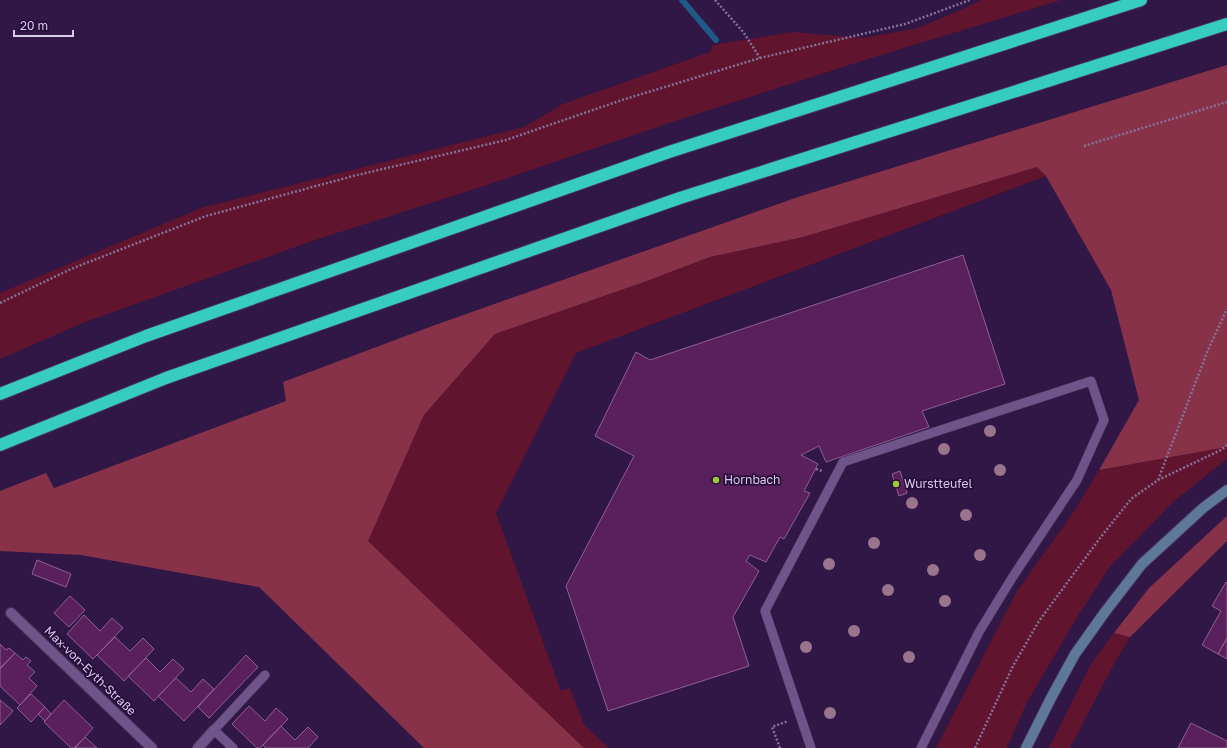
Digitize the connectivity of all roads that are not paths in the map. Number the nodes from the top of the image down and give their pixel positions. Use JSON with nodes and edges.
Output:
{"nodes":[{"id":1,"x":1141,"y":0,"type":"edge"},
{"id":2,"x":1227,"y":24,"type":"edge"},
{"id":3,"x":0,"y":394,"type":"edge"},
{"id":4,"x":0,"y":445,"type":"edge"},
{"id":5,"x":1227,"y":490,"type":"edge"},
{"id":6,"x":11,"y":613,"type":"dead end"},
{"id":7,"x":265,"y":675,"type":"dead end"},
{"id":8,"x":214,"y":730,"type":"junction"},
{"id":9,"x":152,"y":748,"type":"edge"},
{"id":10,"x":198,"y":748,"type":"edge"},
{"id":11,"x":233,"y":748,"type":"edge"},
{"id":12,"x":811,"y":748,"type":"edge"},
{"id":13,"x":921,"y":748,"type":"edge"},
{"id":14,"x":1026,"y":748,"type":"edge"}],
"edges":[{"from":1,"to":3,"type":"highway"},
{"from":2,"to":4,"type":"highway"},
{"from":5,"to":14,"type":"main road"},
{"from":6,"to":9,"type":"street","name":"Max-von-Eyth-Straße"},
{"from":7,"to":8,"type":"lane"},
{"from":8,"to":10,"type":"street"},
{"from":8,"to":11,"type":"lane"},
{"from":12,"to":13,"type":"lane"}]}
